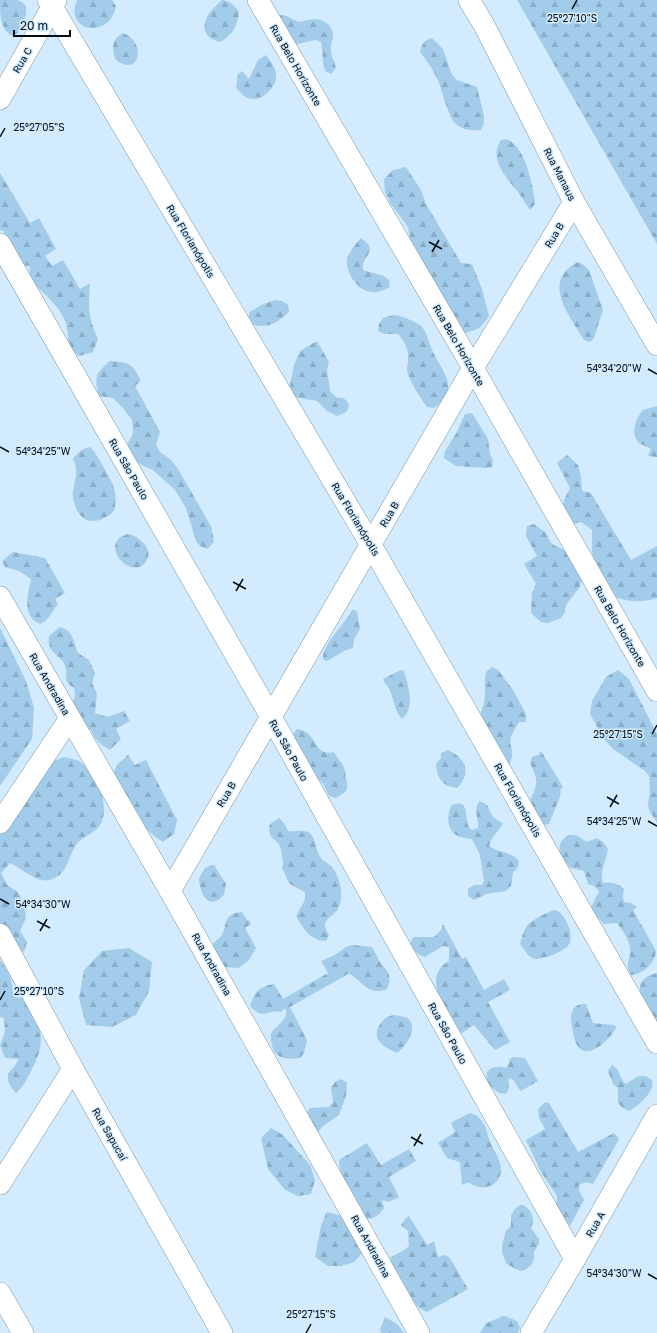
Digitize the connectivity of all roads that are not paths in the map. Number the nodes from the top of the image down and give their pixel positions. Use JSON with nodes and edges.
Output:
{"nodes":[{"id":1,"x":258,"y":0,"type":"edge"},
{"id":2,"x":469,"y":0,"type":"edge"},
{"id":3,"x":52,"y":2,"type":"edge"},
{"id":4,"x":0,"y":99,"type":"edge"},
{"id":5,"x":574,"y":202,"type":"junction"},
{"id":6,"x":0,"y":244,"type":"edge"},
{"id":7,"x":657,"y":345,"type":"edge"},
{"id":8,"x":473,"y":368,"type":"junction"},
{"id":9,"x":371,"y":545,"type":"junction"},
{"id":10,"x":0,"y":598,"type":"edge"},
{"id":11,"x":657,"y":691,"type":"edge"},
{"id":12,"x":271,"y":717,"type":"junction"},
{"id":13,"x":70,"y":718,"type":"junction"},
{"id":14,"x":0,"y":823,"type":"edge"},
{"id":15,"x":170,"y":891,"type":"junction"},
{"id":16,"x":0,"y":934,"type":"edge"},
{"id":17,"x":657,"y":1043,"type":"edge"},
{"id":18,"x":72,"y":1069,"type":"junction"},
{"id":19,"x":657,"y":1115,"type":"edge"},
{"id":20,"x":0,"y":1184,"type":"edge"},
{"id":21,"x":575,"y":1259,"type":"junction"},
{"id":22,"x":0,"y":1293,"type":"edge"},
{"id":23,"x":23,"y":1333,"type":"edge"},
{"id":24,"x":222,"y":1333,"type":"edge"},
{"id":25,"x":420,"y":1333,"type":"edge"},
{"id":26,"x":531,"y":1333,"type":"edge"}],
"edges":[{"from":1,"to":8,"type":"street","name":"Rua Belo Horizonte"},
{"from":2,"to":5,"type":"street","name":"Rua Manaus"},
{"from":3,"to":4,"type":"street","name":"Rua C"},
{"from":3,"to":9,"type":"street","name":"Rua Florianópolis"},
{"from":5,"to":7,"type":"street","name":"Rua Manaus"},
{"from":5,"to":8,"type":"street","name":"Rua B"},
{"from":6,"to":12,"type":"street","name":"Rua São Paulo"},
{"from":8,"to":9,"type":"street","name":"Rua B"},
{"from":8,"to":11,"type":"street","name":"Rua Belo Horizonte"},
{"from":9,"to":12,"type":"street","name":"Rua B"},
{"from":9,"to":17,"type":"street","name":"Rua Florianópolis"},
{"from":10,"to":13,"type":"street","name":"Rua Andradina"},
{"from":12,"to":15,"type":"street","name":"Rua B"},
{"from":12,"to":21,"type":"street","name":"Rua São Paulo"},
{"from":13,"to":14,"type":"street"},
{"from":13,"to":15,"type":"street","name":"Rua Andradina"},
{"from":15,"to":25,"type":"street","name":"Rua Andradina"},
{"from":16,"to":18,"type":"street","name":"Rua Sapucaí"},
{"from":18,"to":20,"type":"street"},
{"from":18,"to":24,"type":"street","name":"Rua Sapucaí"},
{"from":19,"to":21,"type":"street","name":"Rua A"},
{"from":21,"to":26,"type":"street","name":"Rua A"},
{"from":22,"to":23,"type":"street"}]}
